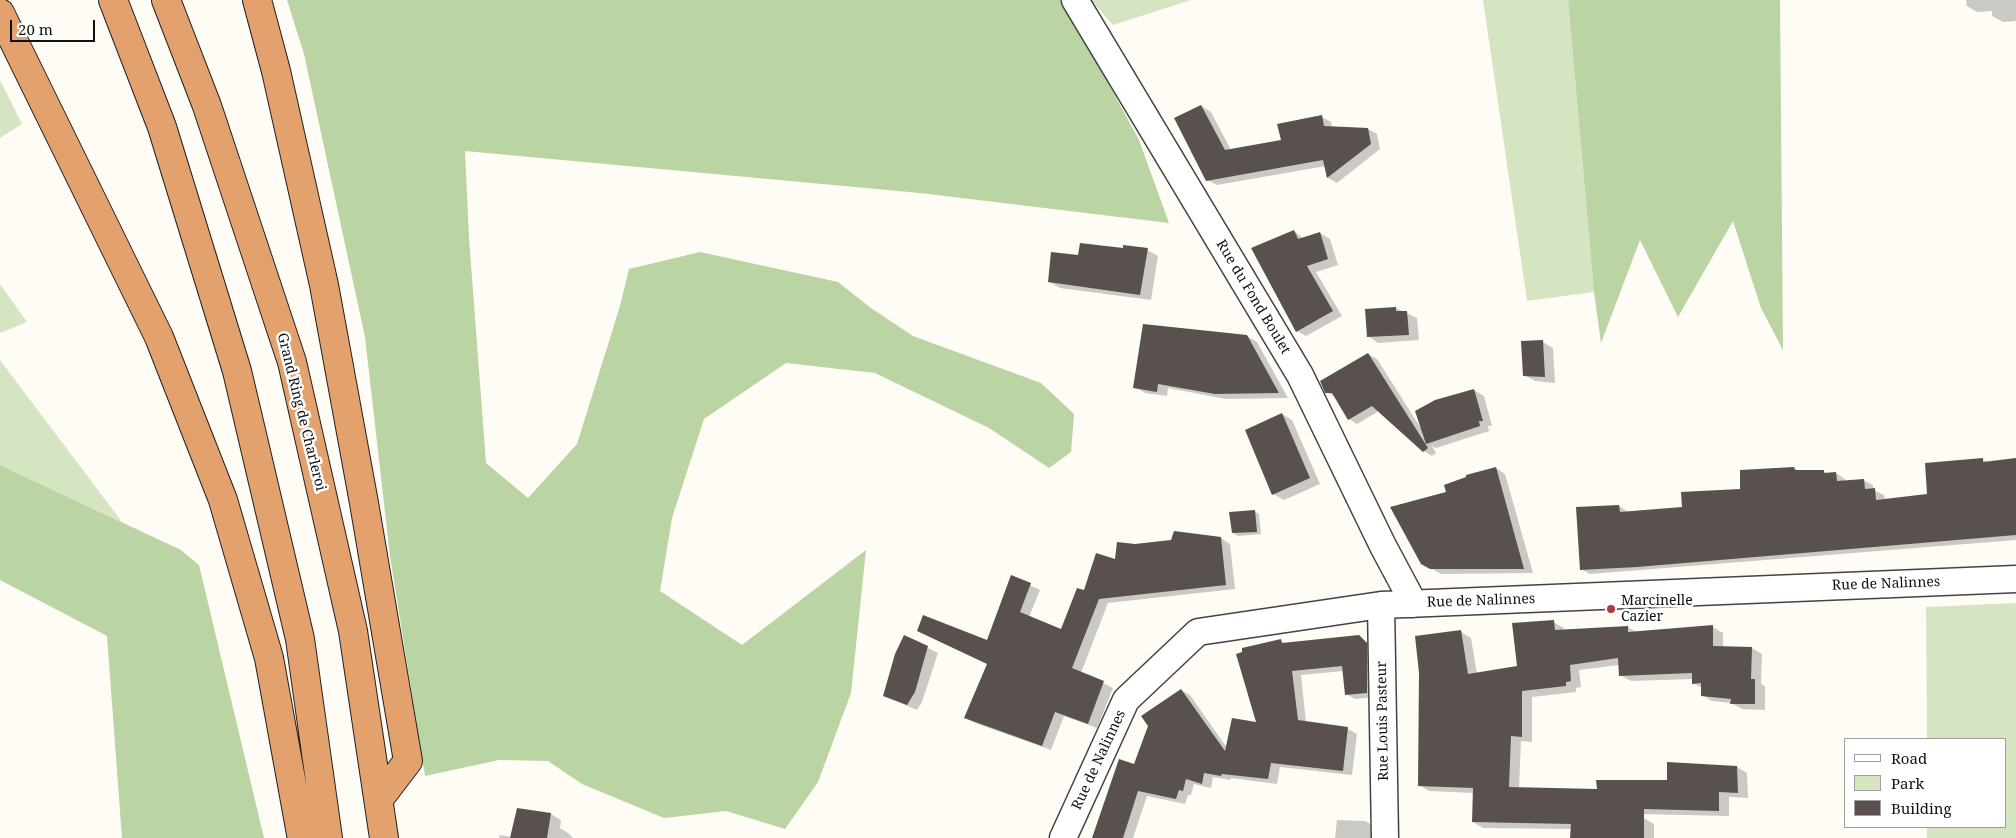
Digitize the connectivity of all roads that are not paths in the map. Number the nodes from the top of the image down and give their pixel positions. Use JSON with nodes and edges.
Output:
{"nodes":[{"id":1,"x":113,"y":0,"type":"edge"},
{"id":2,"x":166,"y":0,"type":"edge"},
{"id":3,"x":257,"y":0,"type":"edge"},
{"id":4,"x":1075,"y":0,"type":"edge"},
{"id":5,"x":0,"y":13,"type":"edge"},
{"id":6,"x":2016,"y":579,"type":"edge"},
{"id":7,"x":1414,"y":604,"type":"junction"},
{"id":8,"x":1381,"y":605,"type":"junction"},
{"id":9,"x":379,"y":799,"type":"junction"},
{"id":10,"x":304,"y":838,"type":"edge"},
{"id":11,"x":328,"y":838,"type":"edge"},
{"id":12,"x":384,"y":838,"type":"edge"},
{"id":13,"x":1063,"y":838,"type":"edge"},
{"id":14,"x":1385,"y":838,"type":"edge"}],
"edges":[{"from":1,"to":11,"type":"highway"},
{"from":2,"to":9,"type":"highway","name":"Grand Ring de Charleroi"},
{"from":3,"to":9,"type":"highway"},
{"from":4,"to":7,"type":"street","name":"Rue du Fond Boulet"},
{"from":5,"to":10,"type":"highway"},
{"from":6,"to":7,"type":"street","name":"Rue de Nalinnes"},
{"from":7,"to":8,"type":"street","name":"Rue de Nalinnes"},
{"from":8,"to":13,"type":"street","name":"Rue de Nalinnes"},
{"from":8,"to":14,"type":"street","name":"Rue Louis Pasteur"},
{"from":9,"to":12,"type":"highway","name":"Grand Ring de Charleroi"}]}
